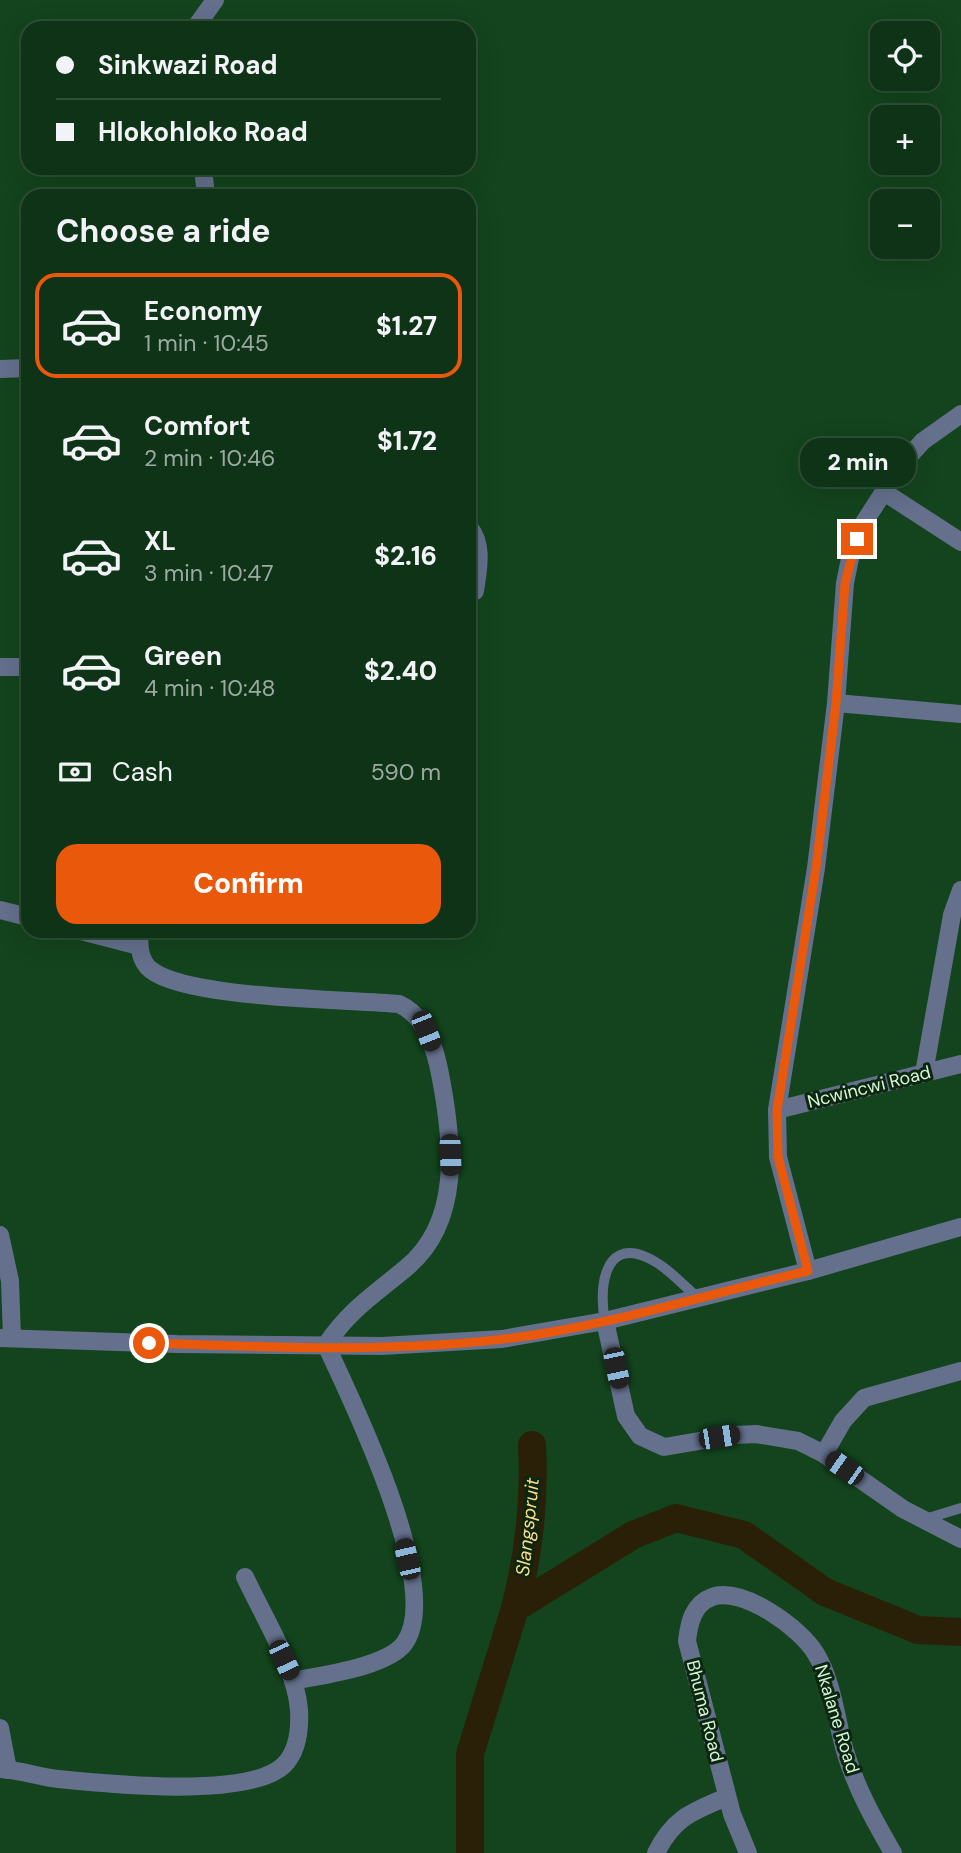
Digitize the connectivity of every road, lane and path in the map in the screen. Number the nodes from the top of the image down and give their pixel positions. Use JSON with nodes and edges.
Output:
{"nodes":[{"id":1,"x":215,"y":0,"type":"edge"},
{"id":2,"x":200,"y":21,"type":"edge"},
{"id":3,"x":21,"y":368,"type":"edge"},
{"id":4,"x":0,"y":369,"type":"edge"},
{"id":5,"x":961,"y":414,"type":"edge"},
{"id":6,"x":884,"y":492,"type":"junction"},
{"id":7,"x":476,"y":535,"type":"edge"},
{"id":8,"x":961,"y":542,"type":"edge"},
{"id":9,"x":476,"y":582,"type":"edge"},
{"id":10,"x":0,"y":667,"type":"edge"},
{"id":11,"x":21,"y":667,"type":"edge"},
{"id":12,"x":836,"y":703,"type":"junction"},
{"id":13,"x":961,"y":714,"type":"edge"},
{"id":14,"x":961,"y":890,"type":"edge"},
{"id":15,"x":0,"y":910,"type":"edge"},
{"id":16,"x":21,"y":915,"type":"edge"},
{"id":17,"x":139,"y":939,"type":"edge"},
{"id":18,"x":961,"y":1064,"type":"edge"},
{"id":19,"x":924,"y":1073,"type":"junction"},
{"id":20,"x":777,"y":1110,"type":"junction"},
{"id":21,"x":961,"y":1227,"type":"edge"},
{"id":22,"x":0,"y":1236,"type":"edge"},
{"id":23,"x":808,"y":1271,"type":"junction"},
{"id":24,"x":697,"y":1297,"type":"junction"},
{"id":25,"x":606,"y":1321,"type":"junction"},
{"id":26,"x":6,"y":1338,"type":"edge"},
{"id":27,"x":326,"y":1345,"type":"junction"},
{"id":28,"x":961,"y":1371,"type":"edge"},
{"id":29,"x":824,"y":1454,"type":"junction"},
{"id":30,"x":961,"y":1508,"type":"edge"},
{"id":31,"x":923,"y":1519,"type":"junction"},
{"id":32,"x":961,"y":1539,"type":"edge"},
{"id":33,"x":245,"y":1577,"type":"dead end"},
{"id":34,"x":689,"y":1625,"type":"joint"},
{"id":35,"x":293,"y":1681,"type":"junction"},
{"id":36,"x":0,"y":1728,"type":"edge"},
{"id":37,"x":4,"y":1770,"type":"edge"},
{"id":38,"x":727,"y":1797,"type":"junction"},
{"id":39,"x":656,"y":1853,"type":"edge"},
{"id":40,"x":748,"y":1853,"type":"edge"},
{"id":41,"x":893,"y":1853,"type":"edge"}],
"edges":[{"from":1,"to":2,"type":"street"},
{"from":3,"to":4,"type":"street"},
{"from":5,"to":6,"type":"street"},
{"from":6,"to":8,"type":"street"},
{"from":6,"to":12,"type":"street"},
{"from":7,"to":9,"type":"street"},
{"from":10,"to":11,"type":"street"},
{"from":12,"to":13,"type":"street"},
{"from":12,"to":20,"type":"street"},
{"from":14,"to":19,"type":"street"},
{"from":15,"to":16,"type":"street"},
{"from":17,"to":27,"type":"street"},
{"from":18,"to":19,"type":"street","name":"Ncwincwi Road"},
{"from":19,"to":20,"type":"street","name":"Ncwincwi Road"},
{"from":20,"to":23,"type":"street"},
{"from":21,"to":23,"type":"street"},
{"from":22,"to":26,"type":"street"},
{"from":23,"to":24,"type":"street"},
{"from":24,"to":25,"type":"street"},
{"from":24,"to":25,"type":"lane"},
{"from":25,"to":27,"type":"street"},
{"from":25,"to":29,"type":"street"},
{"from":26,"to":27,"type":"street"},
{"from":27,"to":35,"type":"street"},
{"from":28,"to":29,"type":"street"},
{"from":29,"to":31,"type":"street"},
{"from":30,"to":31,"type":"lane"},
{"from":31,"to":32,"type":"street"},
{"from":33,"to":35,"type":"street"},
{"from":34,"to":38,"type":"street","name":"Bhuma Road"},
{"from":34,"to":41,"type":"street","name":"Nkalane Road"},
{"from":35,"to":37,"type":"street"},
{"from":36,"to":37,"type":"street"},
{"from":38,"to":39,"type":"street"},
{"from":38,"to":40,"type":"street","name":"Bhuma Road"}]}
